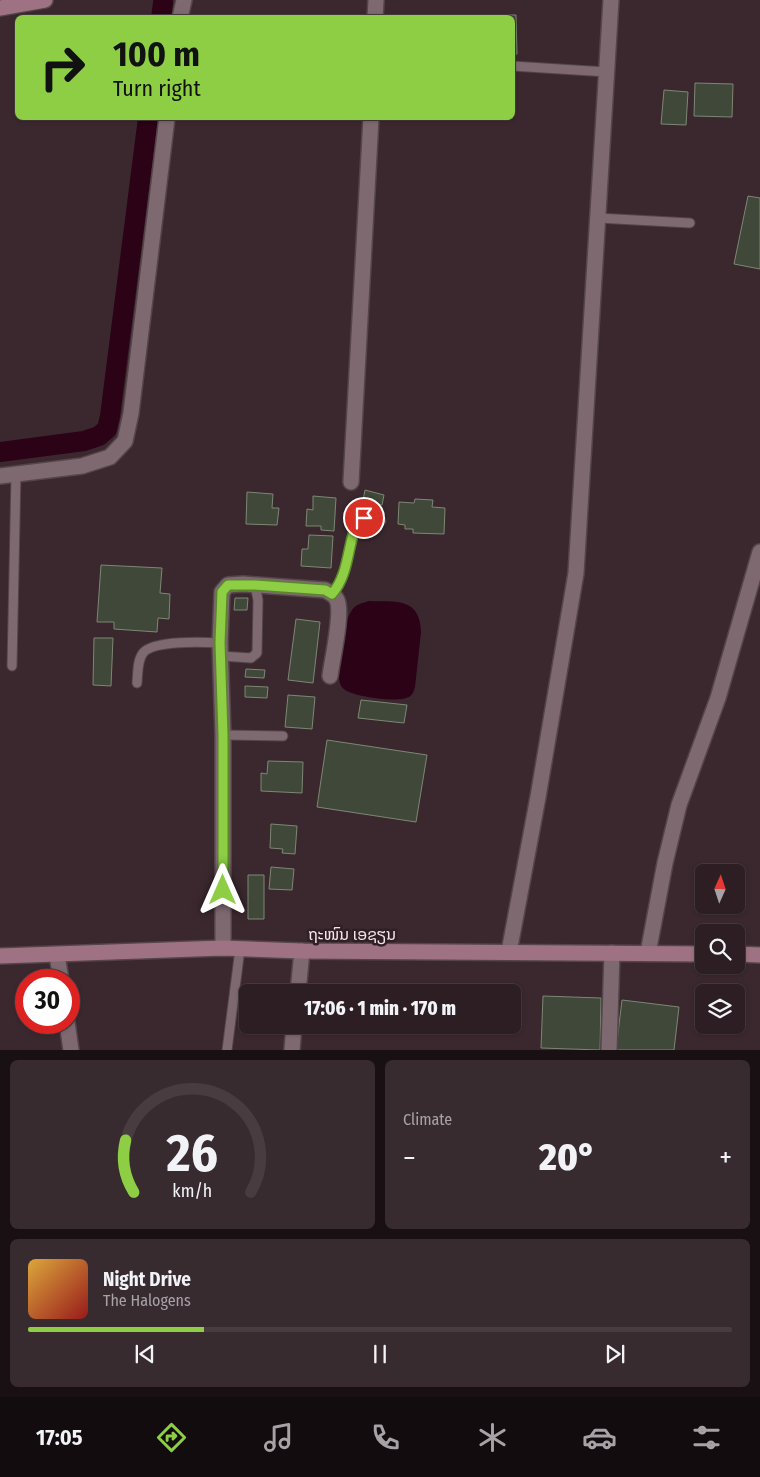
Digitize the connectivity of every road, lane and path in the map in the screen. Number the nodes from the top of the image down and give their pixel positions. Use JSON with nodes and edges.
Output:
{"nodes":[{"id":1,"x":45,"y":0,"type":"edge"},
{"id":2,"x":184,"y":0,"type":"edge"},
{"id":3,"x":376,"y":0,"type":"edge"},
{"id":4,"x":611,"y":0,"type":"edge"},
{"id":5,"x":0,"y":8,"type":"edge"},
{"id":6,"x":181,"y":15,"type":"edge"},
{"id":7,"x":375,"y":15,"type":"edge"},
{"id":8,"x":515,"y":66,"type":"edge"},
{"id":9,"x":607,"y":72,"type":"junction"},
{"id":10,"x":167,"y":120,"type":"edge"},
{"id":11,"x":371,"y":120,"type":"edge"},
{"id":12,"x":598,"y":218,"type":"junction"},
{"id":13,"x":690,"y":223,"type":"dead end"},
{"id":14,"x":16,"y":474,"type":"junction"},
{"id":15,"x":0,"y":476,"type":"edge"},
{"id":16,"x":351,"y":482,"type":"dead end"},
{"id":17,"x":382,"y":521,"type":"dead end"},
{"id":18,"x":760,"y":552,"type":"edge"},
{"id":19,"x":255,"y":585,"type":"junction"},
{"id":20,"x":332,"y":594,"type":"junction"},
{"id":21,"x":220,"y":650,"type":"junction"},
{"id":22,"x":12,"y":666,"type":"dead end"},
{"id":23,"x":330,"y":676,"type":"dead end"},
{"id":24,"x":137,"y":683,"type":"dead end"},
{"id":25,"x":223,"y":735,"type":"junction"},
{"id":26,"x":283,"y":736,"type":"dead end"},
{"id":27,"x":223,"y":948,"type":"junction"},
{"id":28,"x":240,"y":949,"type":"junction"},
{"id":29,"x":302,"y":951,"type":"junction"},
{"id":30,"x":509,"y":952,"type":"junction"},
{"id":31,"x":612,"y":953,"type":"junction"},
{"id":32,"x":648,"y":953,"type":"junction"},
{"id":33,"x":695,"y":954,"type":"edge"},
{"id":34,"x":745,"y":954,"type":"edge"},
{"id":35,"x":57,"y":955,"type":"junction"},
{"id":36,"x":760,"y":955,"type":"edge"},
{"id":37,"x":0,"y":956,"type":"edge"},
{"id":38,"x":59,"y":969,"type":"edge"},
{"id":39,"x":299,"y":984,"type":"edge"},
{"id":40,"x":69,"y":1034,"type":"edge"},
{"id":41,"x":293,"y":1034,"type":"edge"},
{"id":42,"x":71,"y":1050,"type":"edge"},
{"id":43,"x":227,"y":1050,"type":"edge"},
{"id":44,"x":292,"y":1050,"type":"edge"},
{"id":45,"x":609,"y":1050,"type":"edge"}],
"edges":[{"from":1,"to":5,"type":"main road"},
{"from":2,"to":6,"type":"street"},
{"from":3,"to":7,"type":"street"},
{"from":4,"to":9,"type":"street"},
{"from":8,"to":9,"type":"lane"},
{"from":9,"to":12,"type":"street"},
{"from":10,"to":14,"type":"street"},
{"from":11,"to":16,"type":"street"},
{"from":12,"to":13,"type":"lane"},
{"from":12,"to":30,"type":"street"},
{"from":14,"to":15,"type":"street"},
{"from":14,"to":22,"type":"lane"},
{"from":17,"to":20,"type":"lane"},
{"from":18,"to":32,"type":"street"},
{"from":19,"to":20,"type":"street"},
{"from":19,"to":21,"type":"street"},
{"from":19,"to":21,"type":"lane"},
{"from":20,"to":23,"type":"street"},
{"from":21,"to":24,"type":"lane"},
{"from":21,"to":25,"type":"street"},
{"from":25,"to":26,"type":"lane"},
{"from":25,"to":27,"type":"street"},
{"from":27,"to":28,"type":"main road","name":"ຖະໜົນ ເອຊຽນ"},
{"from":27,"to":35,"type":"main road","name":"ຖະໜົນ ເອຊຽນ"},
{"from":28,"to":29,"type":"main road","name":"ຖະໜົນ ເອຊຽນ"},
{"from":28,"to":43,"type":"lane"},
{"from":29,"to":30,"type":"main road","name":"ຖະໜົນ ເອຊຽນ"},
{"from":29,"to":39,"type":"street"},
{"from":30,"to":31,"type":"main road","name":"ຖະໜົນ ເອຊຽນ"},
{"from":31,"to":32,"type":"main road","name":"ຖະໜົນ ເອຊຽນ"},
{"from":31,"to":45,"type":"street"},
{"from":32,"to":33,"type":"main road","name":"ຖະໜົນ ເອຊຽນ"},
{"from":34,"to":36,"type":"main road"},
{"from":35,"to":37,"type":"main road","name":"ຖະໜົນ ເອຊຽນ"},
{"from":35,"to":38,"type":"street"},
{"from":40,"to":42,"type":"street"},
{"from":41,"to":44,"type":"street"}]}
